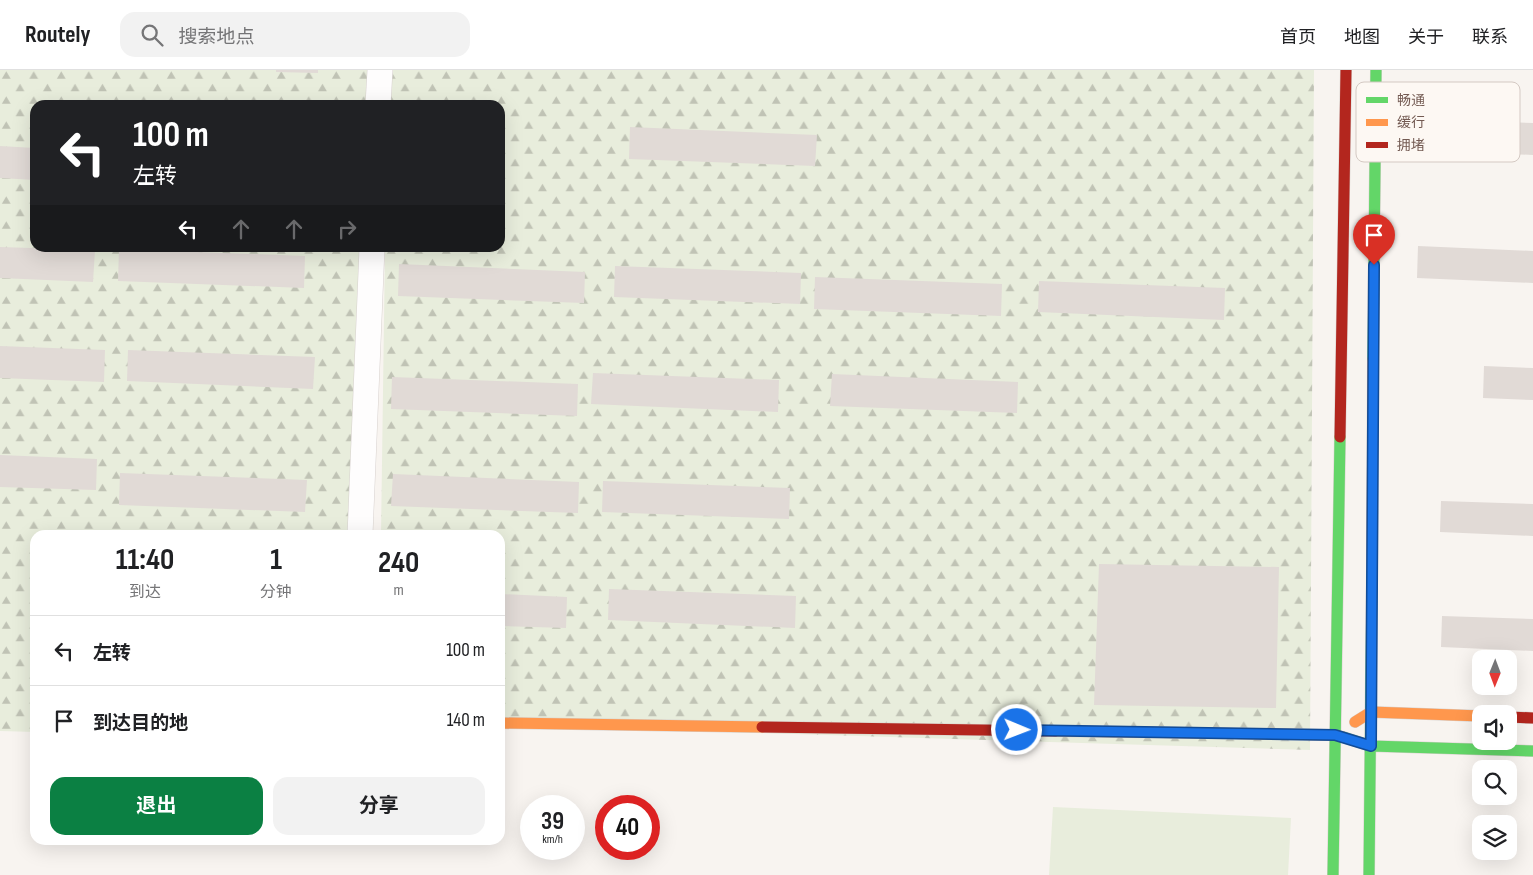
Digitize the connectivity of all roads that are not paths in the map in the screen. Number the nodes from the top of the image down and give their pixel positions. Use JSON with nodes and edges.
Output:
{"nodes":[{"id":1,"x":380,"y":70,"type":"edge"},
{"id":2,"x":1346,"y":70,"type":"edge"},
{"id":3,"x":378,"y":100,"type":"edge"},
{"id":4,"x":1375,"y":162,"type":"edge"},
{"id":5,"x":372,"y":252,"type":"edge"},
{"id":6,"x":360,"y":530,"type":"edge"},
{"id":7,"x":1370,"y":712,"type":"junction"},
{"id":8,"x":1472,"y":716,"type":"edge"},
{"id":9,"x":1517,"y":717,"type":"edge"},
{"id":10,"x":1533,"y":718,"type":"edge"},
{"id":11,"x":505,"y":723,"type":"edge"},
{"id":12,"x":1335,"y":735,"type":"junction"},
{"id":13,"x":1371,"y":746,"type":"junction"},
{"id":14,"x":1533,"y":751,"type":"edge"},
{"id":15,"x":1334,"y":875,"type":"edge"},
{"id":16,"x":1369,"y":875,"type":"edge"}],
"edges":[{"from":1,"to":3,"type":"street"},
{"from":2,"to":12,"type":"street"},
{"from":4,"to":7,"type":"street"},
{"from":5,"to":6,"type":"street"},
{"from":7,"to":8,"type":"street"},
{"from":7,"to":12,"type":"street"},
{"from":7,"to":13,"type":"street"},
{"from":9,"to":10,"type":"street"},
{"from":11,"to":12,"type":"street"},
{"from":12,"to":13,"type":"street"},
{"from":12,"to":15,"type":"street"},
{"from":13,"to":14,"type":"street"},
{"from":13,"to":16,"type":"street"}]}
